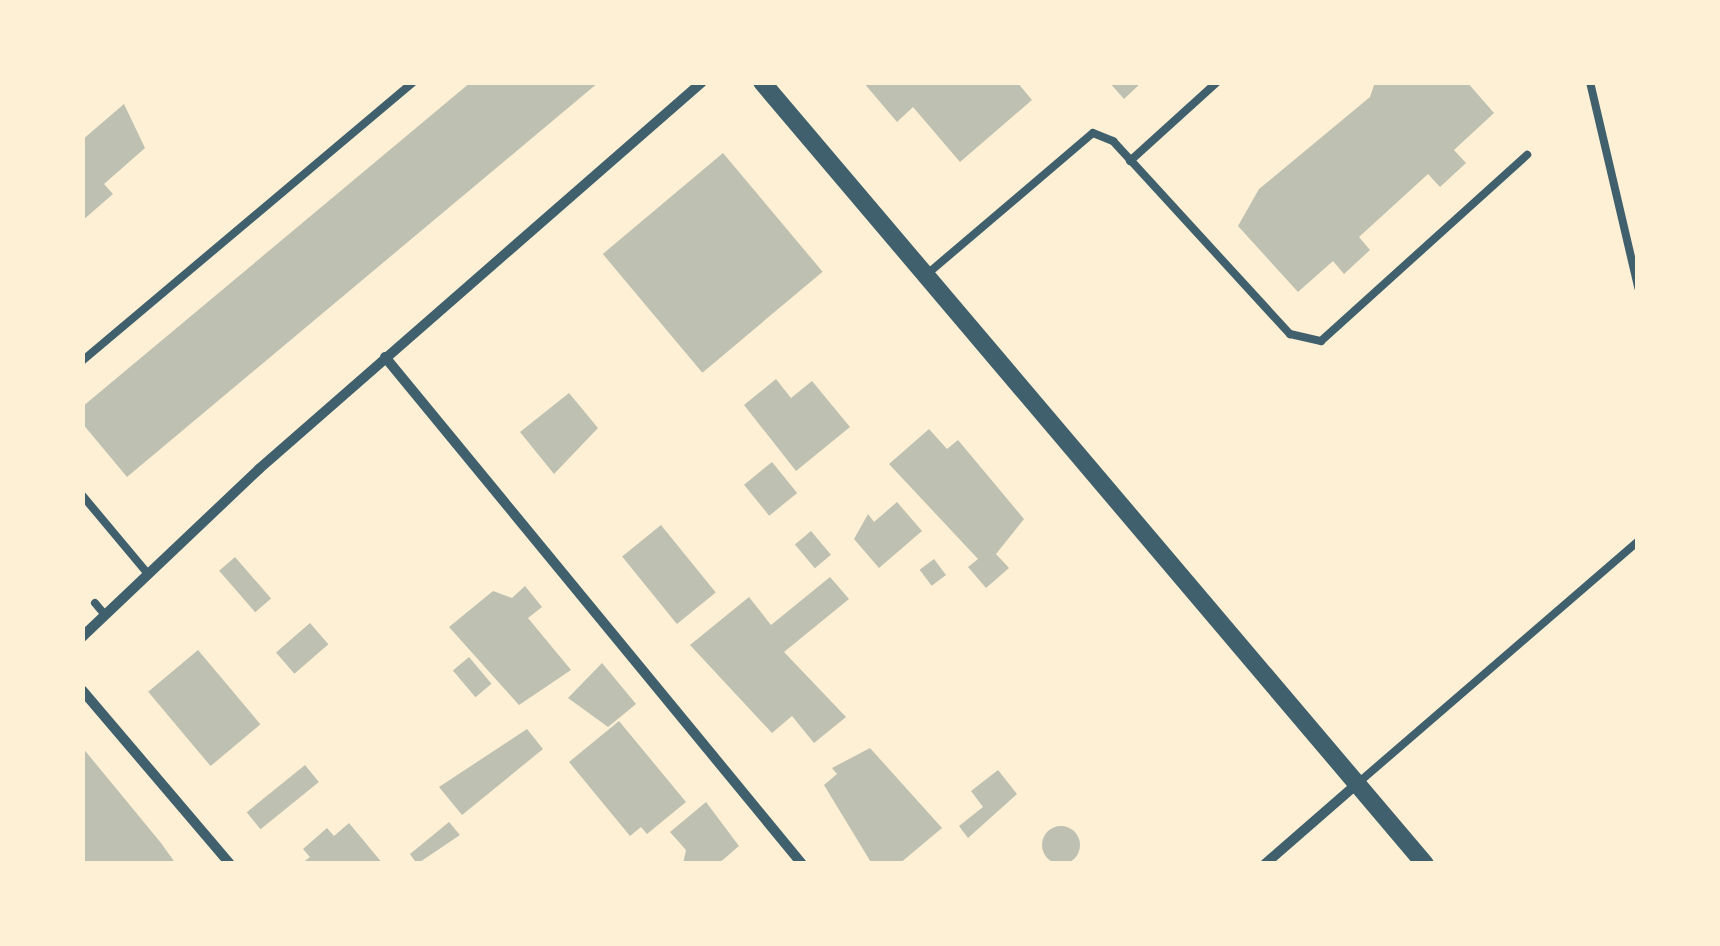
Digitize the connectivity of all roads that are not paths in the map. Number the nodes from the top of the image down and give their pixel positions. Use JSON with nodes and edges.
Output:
{"nodes":[{"id":1,"x":413,"y":82,"type":"edge"},
{"id":2,"x":702,"y":82,"type":"edge"},
{"id":3,"x":762,"y":82,"type":"edge"},
{"id":4,"x":1217,"y":82,"type":"edge"},
{"id":5,"x":1590,"y":82,"type":"edge"},
{"id":6,"x":1527,"y":155,"type":"dead end"},
{"id":7,"x":1130,"y":160,"type":"junction"},
{"id":8,"x":924,"y":278,"type":"junction"},
{"id":9,"x":1638,"y":287,"type":"edge"},
{"id":10,"x":385,"y":357,"type":"junction"},
{"id":11,"x":82,"y":361,"type":"edge"},
{"id":12,"x":82,"y":495,"type":"edge"},
{"id":13,"x":1638,"y":541,"type":"edge"},
{"id":14,"x":148,"y":574,"type":"junction"},
{"id":15,"x":95,"y":603,"type":"dead end"},
{"id":16,"x":105,"y":615,"type":"junction"},
{"id":17,"x":82,"y":637,"type":"edge"},
{"id":18,"x":82,"y":690,"type":"edge"},
{"id":19,"x":1358,"y":783,"type":"junction"},
{"id":20,"x":230,"y":864,"type":"edge"},
{"id":21,"x":802,"y":864,"type":"edge"},
{"id":22,"x":1266,"y":864,"type":"edge"},
{"id":23,"x":1425,"y":864,"type":"edge"}],
"edges":[{"from":1,"to":11,"type":"lane"},
{"from":2,"to":10,"type":"street"},
{"from":3,"to":8,"type":"street"},
{"from":4,"to":7,"type":"lane"},
{"from":5,"to":9,"type":"lane"},
{"from":6,"to":7,"type":"lane"},
{"from":7,"to":8,"type":"lane"},
{"from":8,"to":19,"type":"street"},
{"from":10,"to":14,"type":"street"},
{"from":10,"to":21,"type":"street"},
{"from":12,"to":14,"type":"lane"},
{"from":13,"to":19,"type":"lane"},
{"from":14,"to":16,"type":"street"},
{"from":15,"to":16,"type":"lane"},
{"from":16,"to":17,"type":"street"},
{"from":18,"to":20,"type":"street"},
{"from":19,"to":22,"type":"street"},
{"from":19,"to":23,"type":"street"}]}
